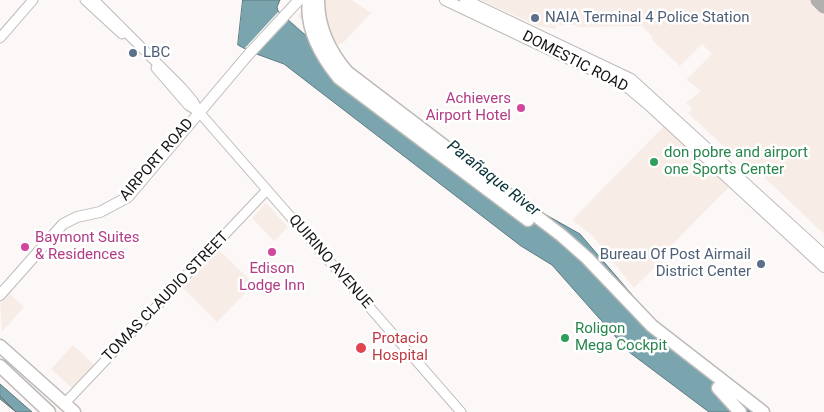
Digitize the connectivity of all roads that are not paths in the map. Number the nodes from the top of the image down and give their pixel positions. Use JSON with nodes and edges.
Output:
{"nodes":[{"id":1,"x":33,"y":0,"type":"edge"},
{"id":2,"x":85,"y":0,"type":"edge"},
{"id":3,"x":94,"y":0,"type":"edge"},
{"id":4,"x":298,"y":0,"type":"edge"},
{"id":5,"x":308,"y":0,"type":"edge"},
{"id":6,"x":318,"y":0,"type":"edge"},
{"id":7,"x":444,"y":0,"type":"edge"},
{"id":8,"x":465,"y":0,"type":"edge"},
{"id":9,"x":0,"y":38,"type":"edge"},
{"id":10,"x":199,"y":112,"type":"junction"},
{"id":11,"x":266,"y":191,"type":"junction"},
{"id":12,"x":824,"y":255,"type":"edge"},
{"id":13,"x":824,"y":267,"type":"edge"},
{"id":14,"x":0,"y":295,"type":"edge"},
{"id":15,"x":0,"y":346,"type":"edge"},
{"id":16,"x":0,"y":366,"type":"edge"},
{"id":17,"x":718,"y":388,"type":"junction"},
{"id":18,"x":70,"y":408,"type":"edge"},
{"id":19,"x":49,"y":412,"type":"edge"},
{"id":20,"x":461,"y":412,"type":"edge"},
{"id":21,"x":740,"y":412,"type":"edge"},
{"id":22,"x":750,"y":412,"type":"edge"},
{"id":23,"x":763,"y":412,"type":"edge"}],
"edges":[{"from":1,"to":9,"type":"main road"},
{"from":2,"to":10,"type":"main road","name":"QUIRINO AVENUE"},
{"from":3,"to":10,"type":"main road","name":"QUIRINO AVENUE"},
{"from":4,"to":10,"type":"main road","name":"AIRPORT ROAD"},
{"from":5,"to":17,"type":"highway"},
{"from":6,"to":23,"type":"highway"},
{"from":7,"to":13,"type":"main road","name":"DOMESTIC ROAD"},
{"from":8,"to":12,"type":"main road","name":"DOMESTIC ROAD"},
{"from":10,"to":11,"type":"main road","name":"QUIRINO AVENUE"},
{"from":10,"to":14,"type":"main road","name":"AIRPORT ROAD"},
{"from":11,"to":18,"type":"main road","name":"TOMAS CLAUDIO STREET"},
{"from":11,"to":20,"type":"main road","name":"QUIRINO AVENUE"},
{"from":15,"to":18,"type":"highway"},
{"from":16,"to":19,"type":"highway"},
{"from":17,"to":21,"type":"highway"},
{"from":17,"to":22,"type":"highway"}]}
